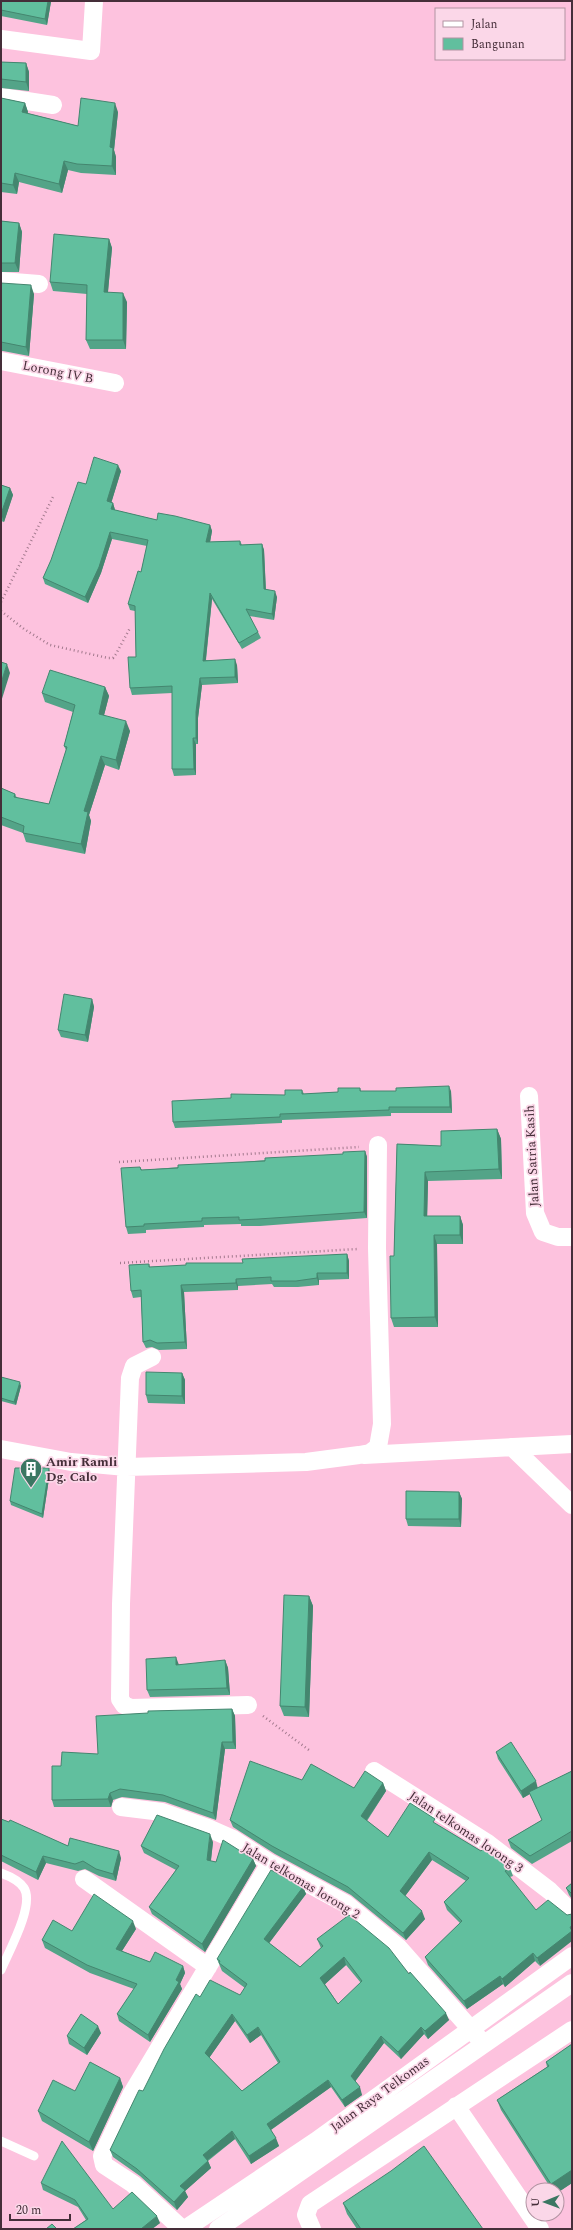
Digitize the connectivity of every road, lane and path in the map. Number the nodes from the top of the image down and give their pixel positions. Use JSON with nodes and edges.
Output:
{"nodes":[{"id":1,"x":94,"y":1,"type":"edge"},
{"id":2,"x":1,"y":39,"type":"edge"},
{"id":3,"x":1,"y":97,"type":"edge"},
{"id":4,"x":53,"y":105,"type":"dead end"},
{"id":5,"x":1,"y":281,"type":"edge"},
{"id":6,"x":38,"y":284,"type":"dead end"},
{"id":7,"x":1,"y":360,"type":"edge"},
{"id":8,"x":116,"y":383,"type":"dead end"},
{"id":9,"x":53,"y":497,"type":"dead end"},
{"id":10,"x":1,"y":602,"type":"edge"},
{"id":11,"x":1,"y":611,"type":"edge"},
{"id":12,"x":130,"y":628,"type":"dead end"},
{"id":13,"x":529,"y":1096,"type":"dead end"},
{"id":14,"x":378,"y":1145,"type":"joint"},
{"id":15,"x":119,"y":1162,"type":"dead end"},
{"id":16,"x":572,"y":1236,"type":"edge"},
{"id":17,"x":377,"y":1248,"type":"junction"},
{"id":18,"x":120,"y":1263,"type":"dead end"},
{"id":19,"x":152,"y":1357,"type":"dead end"},
{"id":20,"x":572,"y":1444,"type":"edge"},
{"id":21,"x":512,"y":1447,"type":"junction"},
{"id":22,"x":1,"y":1449,"type":"edge"},
{"id":23,"x":359,"y":1455,"type":"junction"},
{"id":24,"x":126,"y":1467,"type":"junction"},
{"id":25,"x":572,"y":1505,"type":"edge"},
{"id":26,"x":248,"y":1705,"type":"dead end"},
{"id":27,"x":276,"y":1725,"type":"dead end"},
{"id":28,"x":309,"y":1750,"type":"dead end"},
{"id":29,"x":374,"y":1770,"type":"dead end"},
{"id":30,"x":121,"y":1807,"type":"dead end"},
{"id":31,"x":270,"y":1863,"type":"junction"},
{"id":32,"x":1,"y":1872,"type":"edge"},
{"id":33,"x":84,"y":1879,"type":"dead end"},
{"id":34,"x":572,"y":1913,"type":"edge"},
{"id":35,"x":572,"y":1956,"type":"edge"},
{"id":36,"x":208,"y":1967,"type":"junction"},
{"id":37,"x":1,"y":1970,"type":"edge"},
{"id":38,"x":572,"y":1983,"type":"edge"},
{"id":39,"x":471,"y":2028,"type":"junction"},
{"id":40,"x":572,"y":2030,"type":"edge"},
{"id":41,"x":483,"y":2043,"type":"junction"},
{"id":42,"x":456,"y":2106,"type":"junction"},
{"id":43,"x":1,"y":2141,"type":"edge"},
{"id":44,"x":34,"y":2156,"type":"dead end"},
{"id":45,"x":182,"y":2229,"type":"edge"},
{"id":46,"x":185,"y":2229,"type":"edge"},
{"id":47,"x":218,"y":2229,"type":"edge"},
{"id":48,"x":312,"y":2229,"type":"edge"},
{"id":49,"x":540,"y":2229,"type":"edge"}],
"edges":[{"from":1,"to":2,"type":"street"},
{"from":3,"to":4,"type":"street"},
{"from":5,"to":6,"type":"street"},
{"from":7,"to":8,"type":"street","name":"Lorong IV B"},
{"from":9,"to":10,"type":"path"},
{"from":11,"to":12,"type":"path"},
{"from":13,"to":16,"type":"street","name":"Jalan Satria Kasih"},
{"from":14,"to":15,"type":"path"},
{"from":14,"to":17,"type":"street"},
{"from":17,"to":18,"type":"path"},
{"from":17,"to":23,"type":"street"},
{"from":19,"to":24,"type":"street"},
{"from":20,"to":21,"type":"street"},
{"from":21,"to":23,"type":"street"},
{"from":21,"to":25,"type":"street"},
{"from":22,"to":24,"type":"street"},
{"from":23,"to":24,"type":"street"},
{"from":24,"to":26,"type":"street"},
{"from":27,"to":28,"type":"path"},
{"from":29,"to":34,"type":"street","name":"Jalan telkomas lorong 3"},
{"from":30,"to":31,"type":"street","name":"Jalan telkomas lorong 2"},
{"from":31,"to":36,"type":"street"},
{"from":31,"to":39,"type":"street","name":"Jalan telkomas lorong 2"},
{"from":32,"to":37,"type":"lane"},
{"from":33,"to":36,"type":"street"},
{"from":35,"to":39,"type":"street","name":"Jalan Raya Telkomas"},
{"from":36,"to":45,"type":"street"},
{"from":38,"to":41,"type":"street","name":"Jalan Raya Telkomas"},
{"from":39,"to":41,"type":"street","name":"Jalan telkomas lorong 2"},
{"from":39,"to":46,"type":"street","name":"Jalan Raya Telkomas"},
{"from":40,"to":42,"type":"street"},
{"from":41,"to":47,"type":"street","name":"Jalan Raya Telkomas"},
{"from":42,"to":48,"type":"street"},
{"from":42,"to":49,"type":"street"},
{"from":43,"to":44,"type":"lane"}]}
